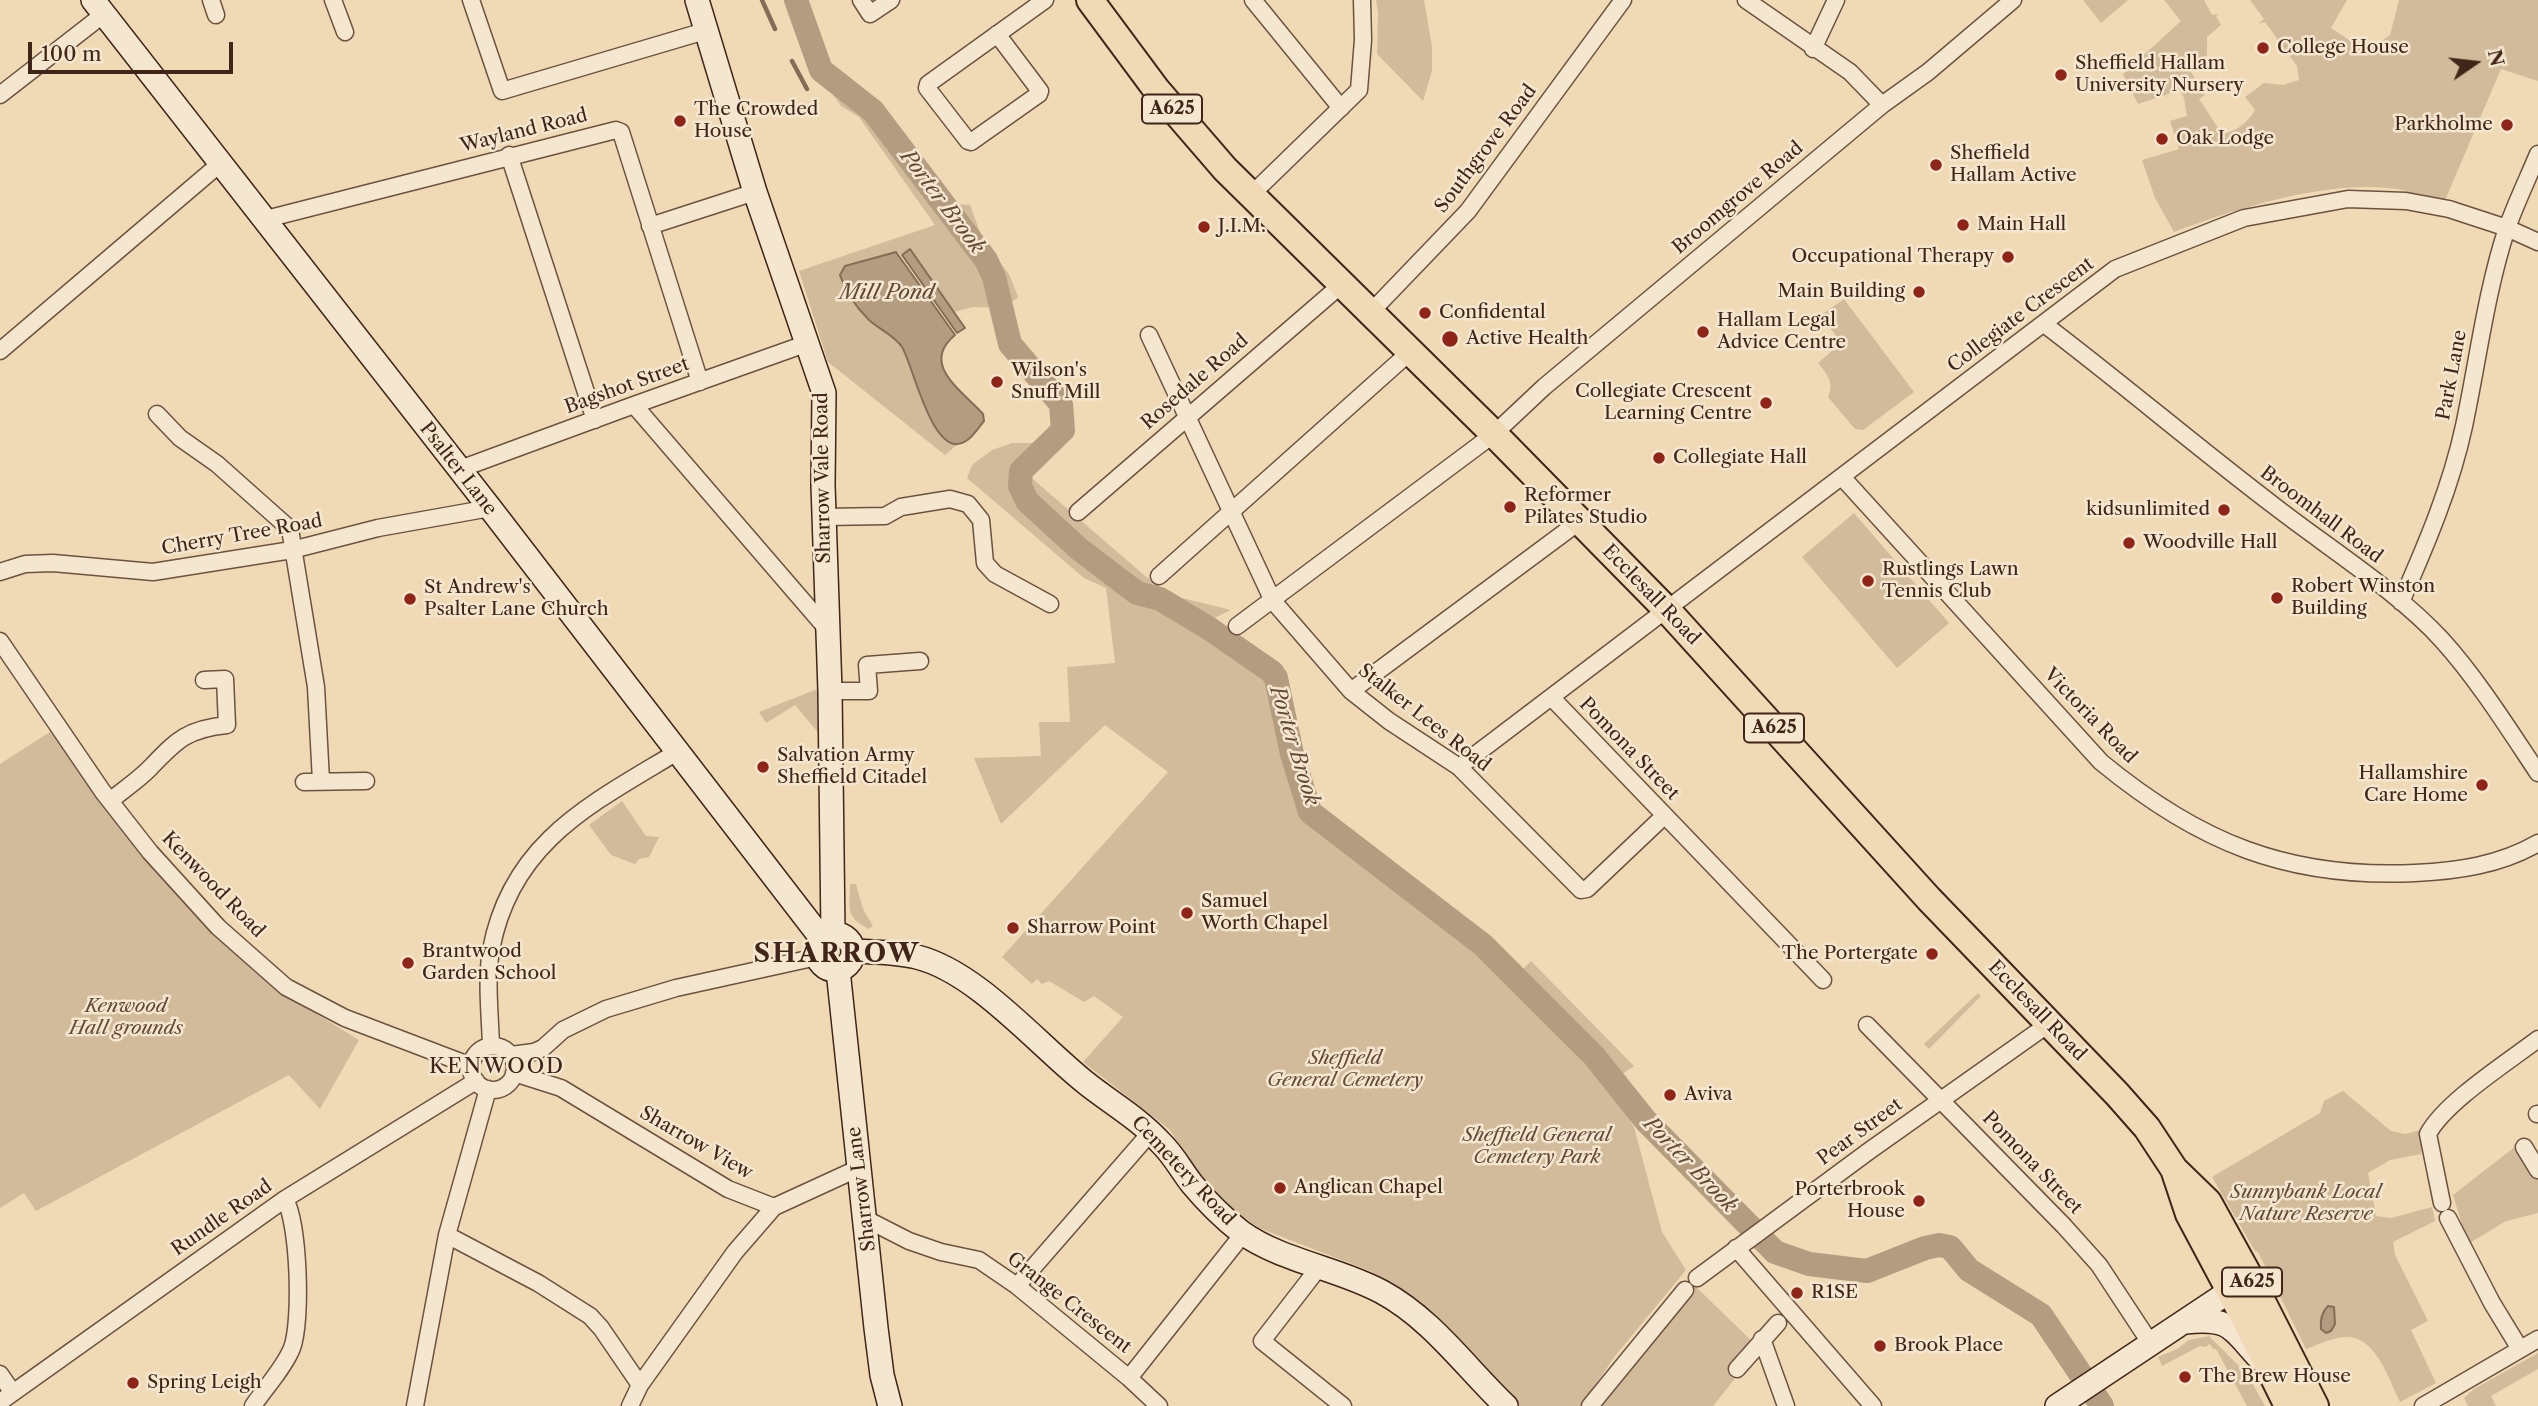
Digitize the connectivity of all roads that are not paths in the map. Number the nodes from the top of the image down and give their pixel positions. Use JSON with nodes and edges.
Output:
{"nodes":[{"id":1,"x":333,"y":0,"type":"edge"},
{"id":2,"x":471,"y":0,"type":"edge"},
{"id":3,"x":698,"y":0,"type":"edge"},
{"id":4,"x":891,"y":0,"type":"edge"},
{"id":5,"x":1045,"y":0,"type":"edge"},
{"id":6,"x":1090,"y":0,"type":"edge"},
{"id":7,"x":1253,"y":0,"type":"edge"},
{"id":8,"x":1362,"y":0,"type":"edge"},
{"id":9,"x":1623,"y":0,"type":"edge"},
{"id":10,"x":1746,"y":0,"type":"edge"},
{"id":11,"x":1836,"y":0,"type":"edge"},
{"id":12,"x":2013,"y":0,"type":"edge"},
{"id":13,"x":99,"y":7,"type":"edge"},
{"id":14,"x":866,"y":7,"type":"edge"},
{"id":15,"x":345,"y":32,"type":"dead end"},
{"id":16,"x":705,"y":32,"type":"junction"},
{"id":17,"x":997,"y":34,"type":"junction"},
{"id":18,"x":1813,"y":49,"type":"junction"},
{"id":19,"x":0,"y":95,"type":"edge"},
{"id":20,"x":1882,"y":105,"type":"junction"},
{"id":21,"x":1341,"y":108,"type":"junction"},
{"id":22,"x":2538,"y":154,"type":"edge"},
{"id":23,"x":509,"y":155,"type":"junction"},
{"id":24,"x":222,"y":162,"type":"junction"},
{"id":25,"x":755,"y":192,"type":"junction"},
{"id":26,"x":1251,"y":195,"type":"junction"},
{"id":27,"x":265,"y":219,"type":"junction"},
{"id":28,"x":650,"y":226,"type":"junction"},
{"id":29,"x":2507,"y":228,"type":"junction"},
{"id":30,"x":2538,"y":242,"type":"edge"},
{"id":31,"x":1341,"y":285,"type":"junction"},
{"id":32,"x":1370,"y":313,"type":"junction"},
{"id":33,"x":2044,"y":324,"type":"junction"},
{"id":34,"x":1149,"y":335,"type":"dead end"},
{"id":35,"x":808,"y":343,"type":"junction"},
{"id":36,"x":0,"y":351,"type":"edge"},
{"id":37,"x":1410,"y":352,"type":"junction"},
{"id":38,"x":700,"y":382,"type":"junction"},
{"id":39,"x":634,"y":404,"type":"junction"},
{"id":40,"x":157,"y":414,"type":"dead end"},
{"id":41,"x":1188,"y":417,"type":"junction"},
{"id":42,"x":595,"y":420,"type":"junction"},
{"id":43,"x":1494,"y":434,"type":"junction"},
{"id":44,"x":460,"y":470,"type":"junction"},
{"id":45,"x":1842,"y":477,"type":"junction"},
{"id":46,"x":490,"y":508,"type":"junction"},
{"id":47,"x":1232,"y":510,"type":"junction"},
{"id":48,"x":1078,"y":512,"type":"dead end"},
{"id":49,"x":824,"y":517,"type":"junction"},
{"id":50,"x":1580,"y":521,"type":"junction"},
{"id":51,"x":292,"y":550,"type":"junction"},
{"id":52,"x":0,"y":572,"type":"edge"},
{"id":53,"x":1159,"y":576,"type":"dead end"},
{"id":54,"x":1273,"y":601,"type":"junction"},
{"id":55,"x":2401,"y":602,"type":"junction"},
{"id":56,"x":1050,"y":604,"type":"dead end"},
{"id":57,"x":1668,"y":611,"type":"junction"},
{"id":58,"x":1237,"y":626,"type":"dead end"},
{"id":59,"x":827,"y":629,"type":"junction"},
{"id":60,"x":0,"y":641,"type":"edge"},
{"id":61,"x":920,"y":661,"type":"dead end"},
{"id":62,"x":204,"y":680,"type":"dead end"},
{"id":63,"x":830,"y":691,"type":"junction"},
{"id":64,"x":1351,"y":691,"type":"junction"},
{"id":65,"x":1552,"y":698,"type":"junction"},
{"id":66,"x":677,"y":752,"type":"junction"},
{"id":67,"x":1460,"y":767,"type":"junction"},
{"id":68,"x":2538,"y":773,"type":"edge"},
{"id":69,"x":321,"y":781,"type":"junction"},
{"id":70,"x":366,"y":781,"type":"dead end"},
{"id":71,"x":304,"y":782,"type":"dead end"},
{"id":72,"x":110,"y":801,"type":"junction"},
{"id":73,"x":1664,"y":816,"type":"junction"},
{"id":74,"x":2538,"y":843,"type":"edge"},
{"id":75,"x":824,"y":943,"type":"junction"},
{"id":76,"x":854,"y":951,"type":"junction"},
{"id":77,"x":838,"y":970,"type":"junction"},
{"id":78,"x":1823,"y":980,"type":"dead end"},
{"id":79,"x":2050,"y":1023,"type":"junction"},
{"id":80,"x":1867,"y":1025,"type":"dead end"},
{"id":81,"x":2538,"y":1039,"type":"edge"},
{"id":82,"x":491,"y":1046,"type":"junction"},
{"id":83,"x":511,"y":1055,"type":"junction"},
{"id":84,"x":514,"y":1073,"type":"junction"},
{"id":85,"x":479,"y":1079,"type":"junction"},
{"id":86,"x":1941,"y":1100,"type":"junction"},
{"id":87,"x":1151,"y":1132,"type":"junction"},
{"id":88,"x":2524,"y":1147,"type":"dead end"},
{"id":89,"x":859,"y":1168,"type":"junction"},
{"id":90,"x":2174,"y":1169,"type":"junction"},
{"id":91,"x":2538,"y":1170,"type":"edge"},
{"id":92,"x":285,"y":1199,"type":"junction"},
{"id":93,"x":774,"y":1207,"type":"junction"},
{"id":94,"x":866,"y":1219,"type":"junction"},
{"id":95,"x":1243,"y":1234,"type":"junction"},
{"id":96,"x":447,"y":1236,"type":"junction"},
{"id":97,"x":1742,"y":1244,"type":"junction"},
{"id":98,"x":1320,"y":1266,"type":"junction"},
{"id":99,"x":1017,"y":1286,"type":"junction"},
{"id":100,"x":2230,"y":1291,"type":"junction"},
{"id":101,"x":2258,"y":1293,"type":"junction"},
{"id":102,"x":2185,"y":1322,"type":"junction"},
{"id":103,"x":1778,"y":1323,"type":"dead end"},
{"id":104,"x":1762,"y":1339,"type":"junction"},
{"id":105,"x":2538,"y":1339,"type":"edge"},
{"id":106,"x":2151,"y":1344,"type":"junction"},
{"id":107,"x":2520,"y":1349,"type":"junction"},
{"id":108,"x":1737,"y":1368,"type":"dead end"},
{"id":109,"x":2270,"y":1369,"type":"junction"},
{"id":110,"x":0,"y":1374,"type":"edge"},
{"id":111,"x":1129,"y":1378,"type":"junction"},
{"id":112,"x":640,"y":1385,"type":"junction"},
{"id":113,"x":6,"y":1397,"type":"edge"},
{"id":114,"x":2446,"y":1400,"type":"edge"},
{"id":115,"x":253,"y":1406,"type":"edge"},
{"id":116,"x":415,"y":1406,"type":"edge"},
{"id":117,"x":630,"y":1406,"type":"edge"},
{"id":118,"x":890,"y":1406,"type":"edge"},
{"id":119,"x":1159,"y":1406,"type":"edge"},
{"id":120,"x":1343,"y":1406,"type":"edge"},
{"id":121,"x":1506,"y":1406,"type":"edge"},
{"id":122,"x":1590,"y":1406,"type":"edge"},
{"id":123,"x":1786,"y":1406,"type":"edge"},
{"id":124,"x":1873,"y":1406,"type":"edge"},
{"id":125,"x":2057,"y":1406,"type":"edge"},
{"id":126,"x":2288,"y":1406,"type":"edge"},
{"id":127,"x":2315,"y":1406,"type":"edge"},
{"id":128,"x":2423,"y":1406,"type":"edge"}],
"edges":[{"from":1,"to":15,"type":"street"},
{"from":2,"to":16,"type":"street"},
{"from":3,"to":16,"type":"street","name":"Sharrow Vale Road"},
{"from":4,"to":14,"type":"street"},
{"from":5,"to":17,"type":"street"},
{"from":6,"to":26,"type":"main road","name":"Ecclesall Road","number":"A625"},
{"from":7,"to":21,"type":"street"},
{"from":8,"to":21,"type":"street"},
{"from":9,"to":32,"type":"street","name":"Southgrove Road"},
{"from":10,"to":18,"type":"street"},
{"from":11,"to":18,"type":"street"},
{"from":12,"to":20,"type":"street","name":"Broomgrove Road"},
{"from":13,"to":19,"type":"street"},
{"from":13,"to":24,"type":"street","name":"Psalter Lane"},
{"from":16,"to":25,"type":"street","name":"Sharrow Vale Road"},
{"from":17,"to":17,"type":"street"},
{"from":18,"to":20,"type":"street"},
{"from":20,"to":43,"type":"street","name":"Broomgrove Road"},
{"from":21,"to":26,"type":"street"},
{"from":22,"to":29,"type":"street","name":"Park Lane"},
{"from":23,"to":27,"type":"street","name":"Wayland Road"},
{"from":23,"to":28,"type":"street","name":"Wayland Road"},
{"from":23,"to":42,"type":"street"},
{"from":24,"to":27,"type":"street","name":"Psalter Lane"},
{"from":24,"to":36,"type":"street"},
{"from":25,"to":28,"type":"street"},
{"from":25,"to":35,"type":"street","name":"Sharrow Vale Road"},
{"from":26,"to":31,"type":"main road","name":"Ecclesall Road","number":"A625"},
{"from":27,"to":44,"type":"street","name":"Psalter Lane"},
{"from":28,"to":38,"type":"street","name":"Wayland Road"},
{"from":29,"to":30,"type":"street","name":"Collegiate Crescent"},
{"from":29,"to":33,"type":"street","name":"Collegiate Crescent"},
{"from":29,"to":55,"type":"street","name":"Park Lane"},
{"from":31,"to":32,"type":"main road","name":"Ecclesall Road","number":"A625"},
{"from":31,"to":41,"type":"street","name":"Rosedale Road"},
{"from":32,"to":37,"type":"main road","name":"Ecclesall Road","number":"A625"},
{"from":33,"to":45,"type":"street","name":"Collegiate Crescent"},
{"from":33,"to":55,"type":"street","name":"Broomhall Road"},
{"from":34,"to":41,"type":"street","name":"Stalker Lees Road"},
{"from":35,"to":38,"type":"street","name":"Bagshot Street"},
{"from":35,"to":49,"type":"street","name":"Sharrow Vale Road"},
{"from":37,"to":43,"type":"main road","name":"Ecclesall Road","number":"A625"},
{"from":37,"to":47,"type":"street"},
{"from":38,"to":39,"type":"street","name":"Bagshot Street"},
{"from":39,"to":42,"type":"street","name":"Bagshot Street"},
{"from":39,"to":59,"type":"street"},
{"from":40,"to":51,"type":"street"},
{"from":41,"to":47,"type":"street","name":"Stalker Lees Road"},
{"from":41,"to":48,"type":"street","name":"Rosedale Road"},
{"from":42,"to":44,"type":"street","name":"Bagshot Street"},
{"from":43,"to":50,"type":"main road","name":"Ecclesall Road","number":"A625"},
{"from":43,"to":54,"type":"street","name":"Broomgrove Road"},
{"from":44,"to":46,"type":"street","name":"Psalter Lane"},
{"from":45,"to":57,"type":"street","name":"Collegiate Crescent"},
{"from":45,"to":74,"type":"street","name":"Victoria Road"},
{"from":46,"to":51,"type":"street","name":"Cherry Tree Road"},
{"from":46,"to":66,"type":"street","name":"Psalter Lane"},
{"from":47,"to":53,"type":"street"},
{"from":47,"to":54,"type":"street","name":"Stalker Lees Road"},
{"from":49,"to":56,"type":"street"},
{"from":49,"to":59,"type":"street","name":"Sharrow Vale Road"},
{"from":50,"to":57,"type":"main road","name":"Ecclesall Road","number":"A625"},
{"from":50,"to":64,"type":"street"},
{"from":51,"to":52,"type":"street","name":"Cherry Tree Road"},
{"from":51,"to":69,"type":"street"},
{"from":54,"to":58,"type":"street","name":"Broomgrove Road"},
{"from":54,"to":64,"type":"street","name":"Stalker Lees Road"},
{"from":55,"to":68,"type":"street","name":"Broomhall Road"},
{"from":57,"to":65,"type":"street","name":"Collegiate Crescent"},
{"from":57,"to":79,"type":"main road","name":"Ecclesall Road","number":"A625"},
{"from":59,"to":63,"type":"street","name":"Sharrow Vale Road"},
{"from":60,"to":72,"type":"street","name":"Kenwood Road"},
{"from":61,"to":63,"type":"street"},
{"from":62,"to":72,"type":"street"},
{"from":63,"to":75,"type":"street","name":"Sharrow Vale Road"},
{"from":64,"to":67,"type":"street","name":"Stalker Lees Road"},
{"from":65,"to":67,"type":"street","name":"Collegiate Crescent"},
{"from":65,"to":73,"type":"street","name":"Pomona Street"},
{"from":66,"to":75,"type":"street","name":"Psalter Lane"},
{"from":66,"to":82,"type":"street"},
{"from":67,"to":73,"type":"street","name":"Stalker Lees Road"},
{"from":69,"to":70,"type":"street"},
{"from":69,"to":71,"type":"street"},
{"from":72,"to":85,"type":"street","name":"Kenwood Road"},
{"from":73,"to":78,"type":"street","name":"Pomona Street"},
{"from":75,"to":76,"type":"street"},
{"from":75,"to":77,"type":"street"},
{"from":75,"to":83,"type":"street"},
{"from":76,"to":77,"type":"street"},
{"from":76,"to":87,"type":"street","name":"Cemetery Road"},
{"from":77,"to":89,"type":"street","name":"Sharrow Lane"},
{"from":79,"to":86,"type":"street","name":"Pear Street"},
{"from":79,"to":90,"type":"main road","name":"Ecclesall Road","number":"A625"},
{"from":80,"to":86,"type":"street","name":"Pomona Street"},
{"from":81,"to":107,"type":"street"},
{"from":82,"to":83,"type":"street"},
{"from":82,"to":85,"type":"street"},
{"from":83,"to":84,"type":"street"},
{"from":84,"to":85,"type":"street"},
{"from":84,"to":93,"type":"street","name":"Sharrow View"},
{"from":85,"to":92,"type":"street","name":"Rundle Road"},
{"from":85,"to":96,"type":"street"},
{"from":86,"to":97,"type":"street","name":"Pear Street"},
{"from":86,"to":106,"type":"street","name":"Pomona Street"},
{"from":87,"to":95,"type":"street","name":"Cemetery Road"},
{"from":87,"to":99,"type":"street"},
{"from":88,"to":91,"type":"street"},
{"from":89,"to":93,"type":"street"},
{"from":89,"to":94,"type":"street","name":"Sharrow Lane"},
{"from":90,"to":100,"type":"main road","name":"Ecclesall Road","number":"A625"},
{"from":90,"to":101,"type":"main road","name":"Ecclesall Road","number":"A625"},
{"from":92,"to":113,"type":"street","name":"Rundle Road"},
{"from":92,"to":115,"type":"street"},
{"from":93,"to":112,"type":"street"},
{"from":94,"to":99,"type":"street","name":"Grange Crescent"},
{"from":94,"to":118,"type":"street","name":"Sharrow Lane"},
{"from":95,"to":98,"type":"street","name":"Cemetery Road"},
{"from":95,"to":111,"type":"street"},
{"from":96,"to":112,"type":"street"},
{"from":96,"to":116,"type":"street"},
{"from":97,"to":122,"type":"street","name":"Pear Street"},
{"from":97,"to":124,"type":"street"},
{"from":98,"to":120,"type":"street"},
{"from":98,"to":121,"type":"street","name":"Cemetery Road"},
{"from":99,"to":111,"type":"street","name":"Grange Crescent"},
{"from":100,"to":101,"type":"street"},
{"from":100,"to":102,"type":"street"},
{"from":100,"to":109,"type":"main road","name":"Ecclesall Road","number":"A625"},
{"from":101,"to":127,"type":"main road","name":"Ecclesall Road","number":"A625"},
{"from":102,"to":106,"type":"street"},
{"from":102,"to":109,"type":"street","name":"Ecclesall Road"},
{"from":103,"to":104,"type":"street"},
{"from":104,"to":108,"type":"street"},
{"from":104,"to":123,"type":"street"},
{"from":105,"to":107,"type":"street"},
{"from":106,"to":125,"type":"street"},
{"from":107,"to":114,"type":"street"},
{"from":109,"to":126,"type":"main road","name":"Ecclesall Road","number":"A625"},
{"from":110,"to":113,"type":"street"},
{"from":111,"to":119,"type":"street","name":"Grange Crescent"},
{"from":112,"to":117,"type":"street"},
{"from":114,"to":128,"type":"street"}]}
